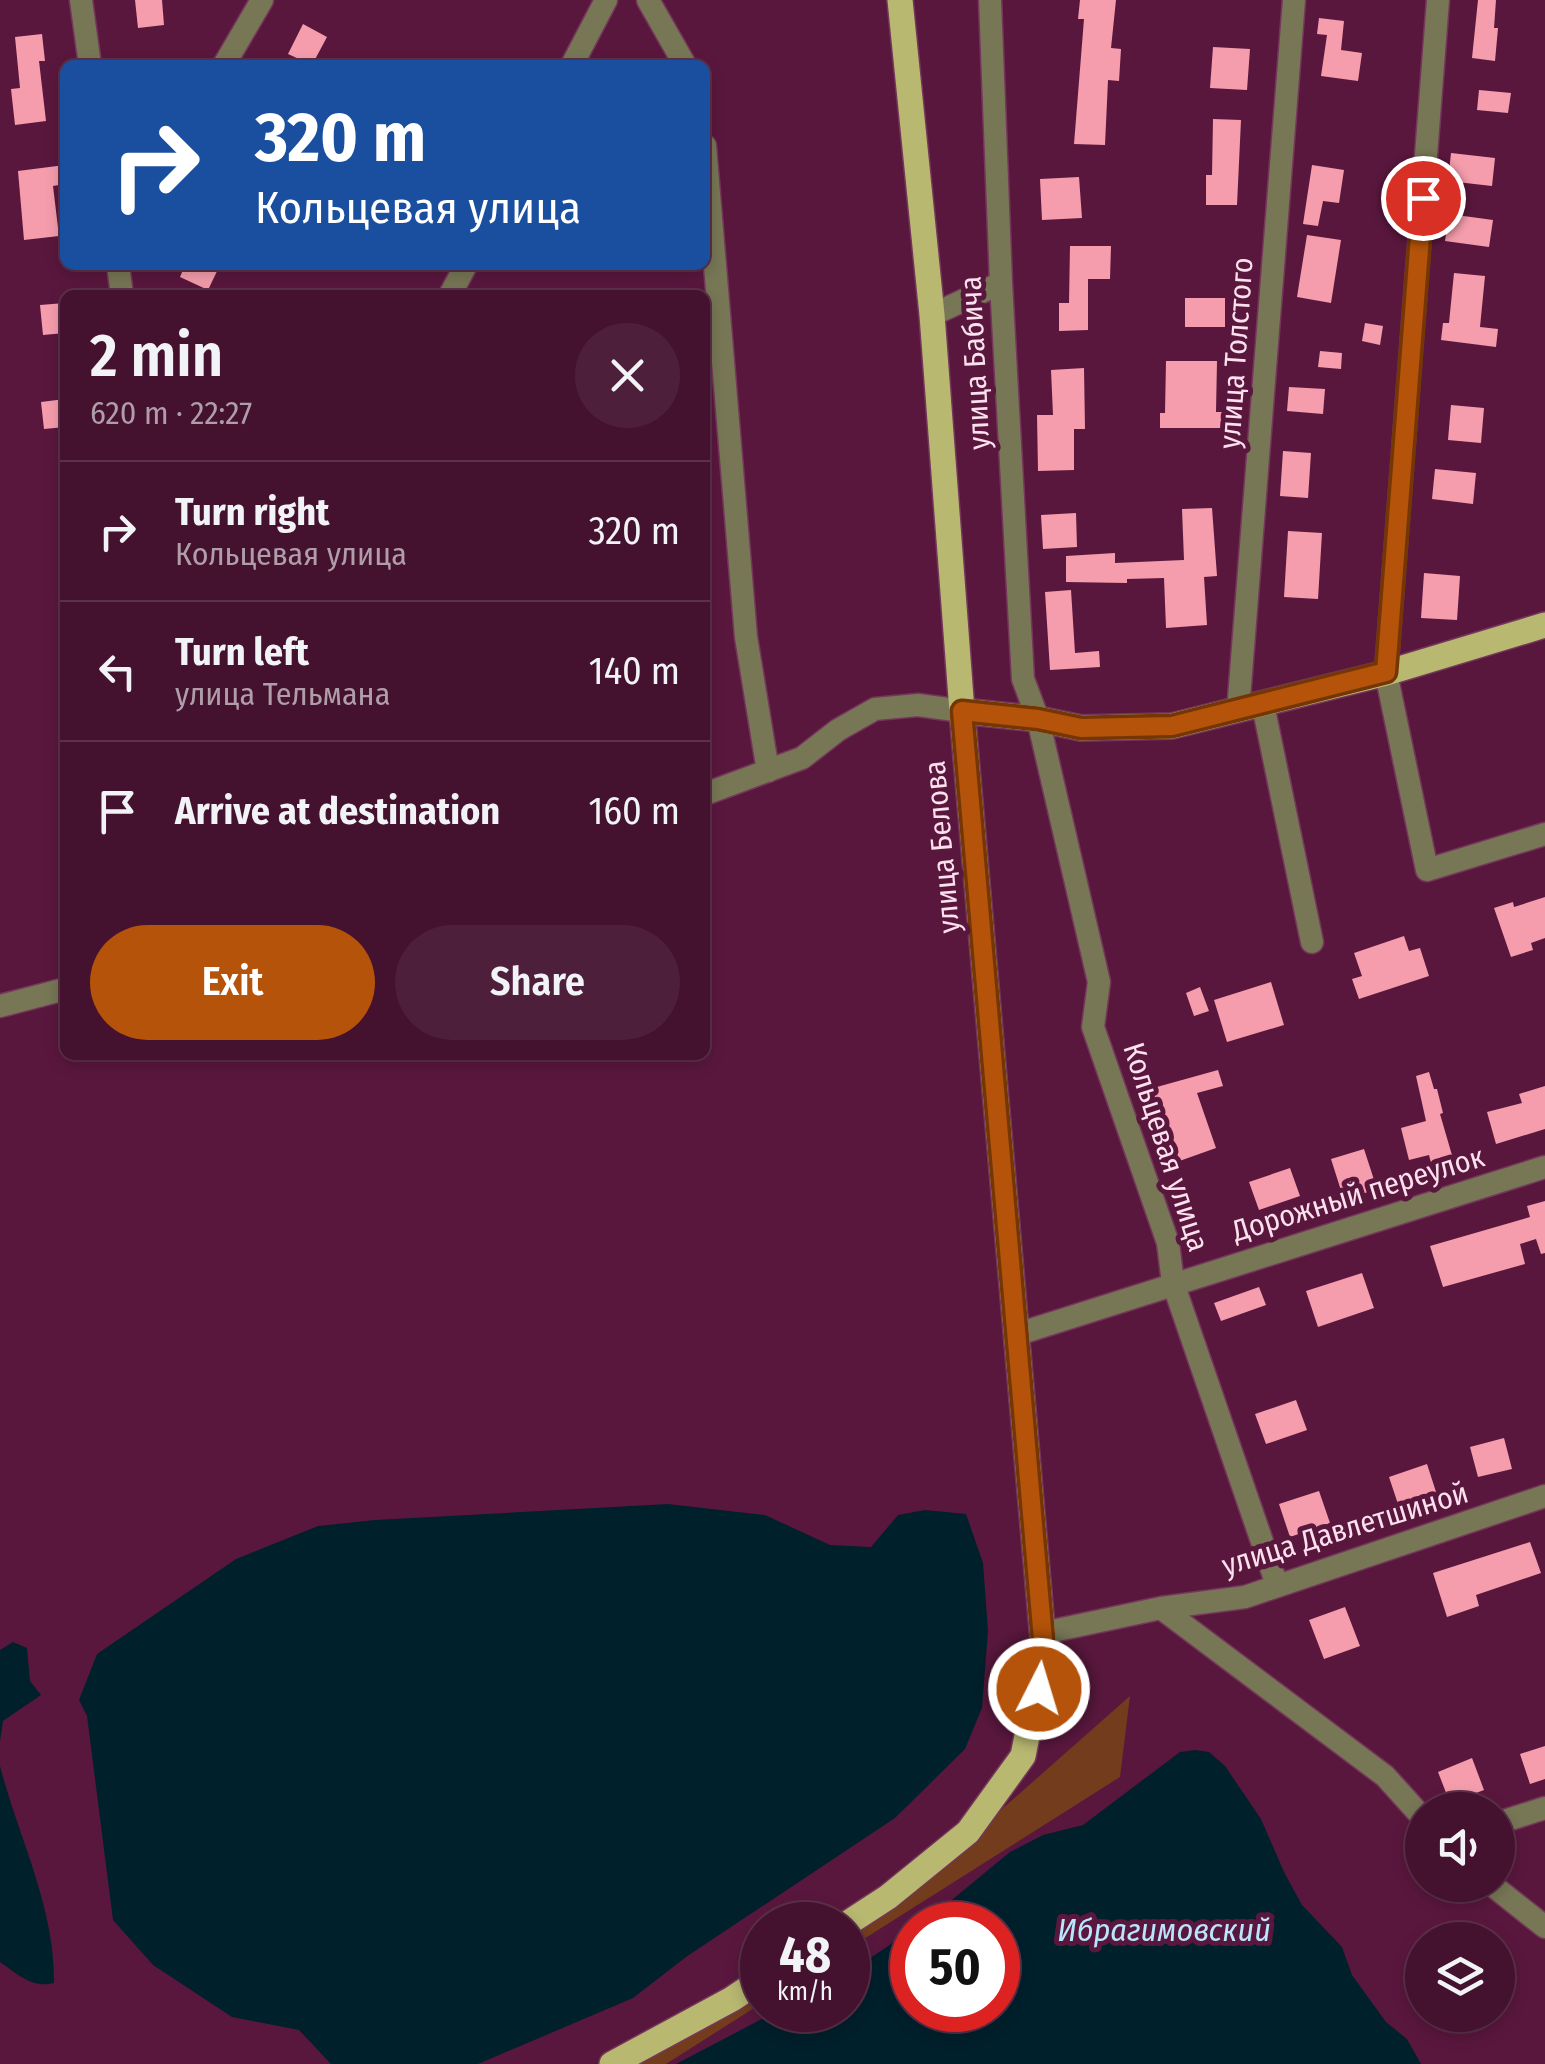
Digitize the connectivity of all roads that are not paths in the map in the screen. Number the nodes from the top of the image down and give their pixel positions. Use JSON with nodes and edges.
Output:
{"nodes":[{"id":1,"x":81,"y":0,"type":"edge"},
{"id":2,"x":262,"y":0,"type":"edge"},
{"id":3,"x":606,"y":0,"type":"edge"},
{"id":4,"x":648,"y":0,"type":"edge"},
{"id":5,"x":900,"y":0,"type":"edge"},
{"id":6,"x":990,"y":0,"type":"edge"},
{"id":7,"x":1294,"y":0,"type":"edge"},
{"id":8,"x":1438,"y":0,"type":"edge"},
{"id":9,"x":89,"y":60,"type":"edge"},
{"id":10,"x":227,"y":60,"type":"edge"},
{"id":11,"x":575,"y":60,"type":"edge"},
{"id":12,"x":682,"y":60,"type":"edge"},
{"id":13,"x":710,"y":206,"type":"edge"},
{"id":14,"x":1001,"y":283,"type":"junction"},
{"id":15,"x":932,"y":314,"type":"junction"},
{"id":16,"x":1545,"y":625,"type":"edge"},
{"id":17,"x":1386,"y":672,"type":"junction"},
{"id":18,"x":1250,"y":708,"type":"junction"},
{"id":19,"x":962,"y":711,"type":"junction"},
{"id":20,"x":1038,"y":719,"type":"junction"},
{"id":21,"x":768,"y":772,"type":"junction"},
{"id":22,"x":710,"y":792,"type":"edge"},
{"id":23,"x":1545,"y":834,"type":"edge"},
{"id":24,"x":1312,"y":942,"type":"dead end"},
{"id":25,"x":60,"y":989,"type":"edge"},
{"id":26,"x":0,"y":1006,"type":"edge"},
{"id":27,"x":1545,"y":1168,"type":"edge"},
{"id":28,"x":1173,"y":1283,"type":"junction"},
{"id":29,"x":1018,"y":1334,"type":"junction"},
{"id":30,"x":1545,"y":1496,"type":"edge"},
{"id":31,"x":1278,"y":1585,"type":"junction"},
{"id":32,"x":1161,"y":1608,"type":"junction"},
{"id":33,"x":1043,"y":1633,"type":"junction"},
{"id":34,"x":1405,"y":1798,"type":"edge"},
{"id":35,"x":1545,"y":1808,"type":"edge"},
{"id":36,"x":1515,"y":1818,"type":"edge"},
{"id":37,"x":1513,"y":1902,"type":"edge"},
{"id":38,"x":870,"y":1908,"type":"edge"},
{"id":39,"x":1545,"y":1928,"type":"edge"},
{"id":40,"x":740,"y":1991,"type":"edge"},
{"id":41,"x":612,"y":2064,"type":"edge"}],
"edges":[{"from":1,"to":9,"type":"street"},
{"from":2,"to":10,"type":"street"},
{"from":3,"to":11,"type":"street"},
{"from":4,"to":12,"type":"street"},
{"from":5,"to":15,"type":"main road","name":"улица Белова"},
{"from":6,"to":14,"type":"street","name":"улица Бабича"},
{"from":7,"to":18,"type":"street","name":"улица Толстого"},
{"from":8,"to":17,"type":"street"},
{"from":13,"to":21,"type":"street"},
{"from":14,"to":15,"type":"street"},
{"from":14,"to":20,"type":"street","name":"улица Бабича"},
{"from":15,"to":19,"type":"main road","name":"улица Белова"},
{"from":16,"to":17,"type":"main road"},
{"from":17,"to":18,"type":"main road"},
{"from":17,"to":23,"type":"street"},
{"from":18,"to":20,"type":"main road"},
{"from":18,"to":24,"type":"street","name":"улица Толстого"},
{"from":19,"to":20,"type":"main road"},
{"from":19,"to":21,"type":"street"},
{"from":19,"to":29,"type":"main road","name":"улица Белова"},
{"from":20,"to":28,"type":"street","name":"Кольцевая улица"},
{"from":21,"to":22,"type":"street"},
{"from":25,"to":26,"type":"street"},
{"from":27,"to":28,"type":"street","name":"Дорожный переулок"},
{"from":28,"to":29,"type":"street","name":"Дорожный переулок"},
{"from":28,"to":31,"type":"street","name":"Кольцевая улица"},
{"from":29,"to":33,"type":"main road","name":"улица Белова"},
{"from":30,"to":31,"type":"street","name":"улица Давлетшиной"},
{"from":31,"to":32,"type":"street","name":"улица Давлетшиной"},
{"from":32,"to":33,"type":"street","name":"улица Давлетшиной"},
{"from":32,"to":34,"type":"street"},
{"from":33,"to":38,"type":"main road","name":"улица Белова"},
{"from":35,"to":36,"type":"street"},
{"from":37,"to":39,"type":"street"},
{"from":40,"to":41,"type":"main road"}]}
